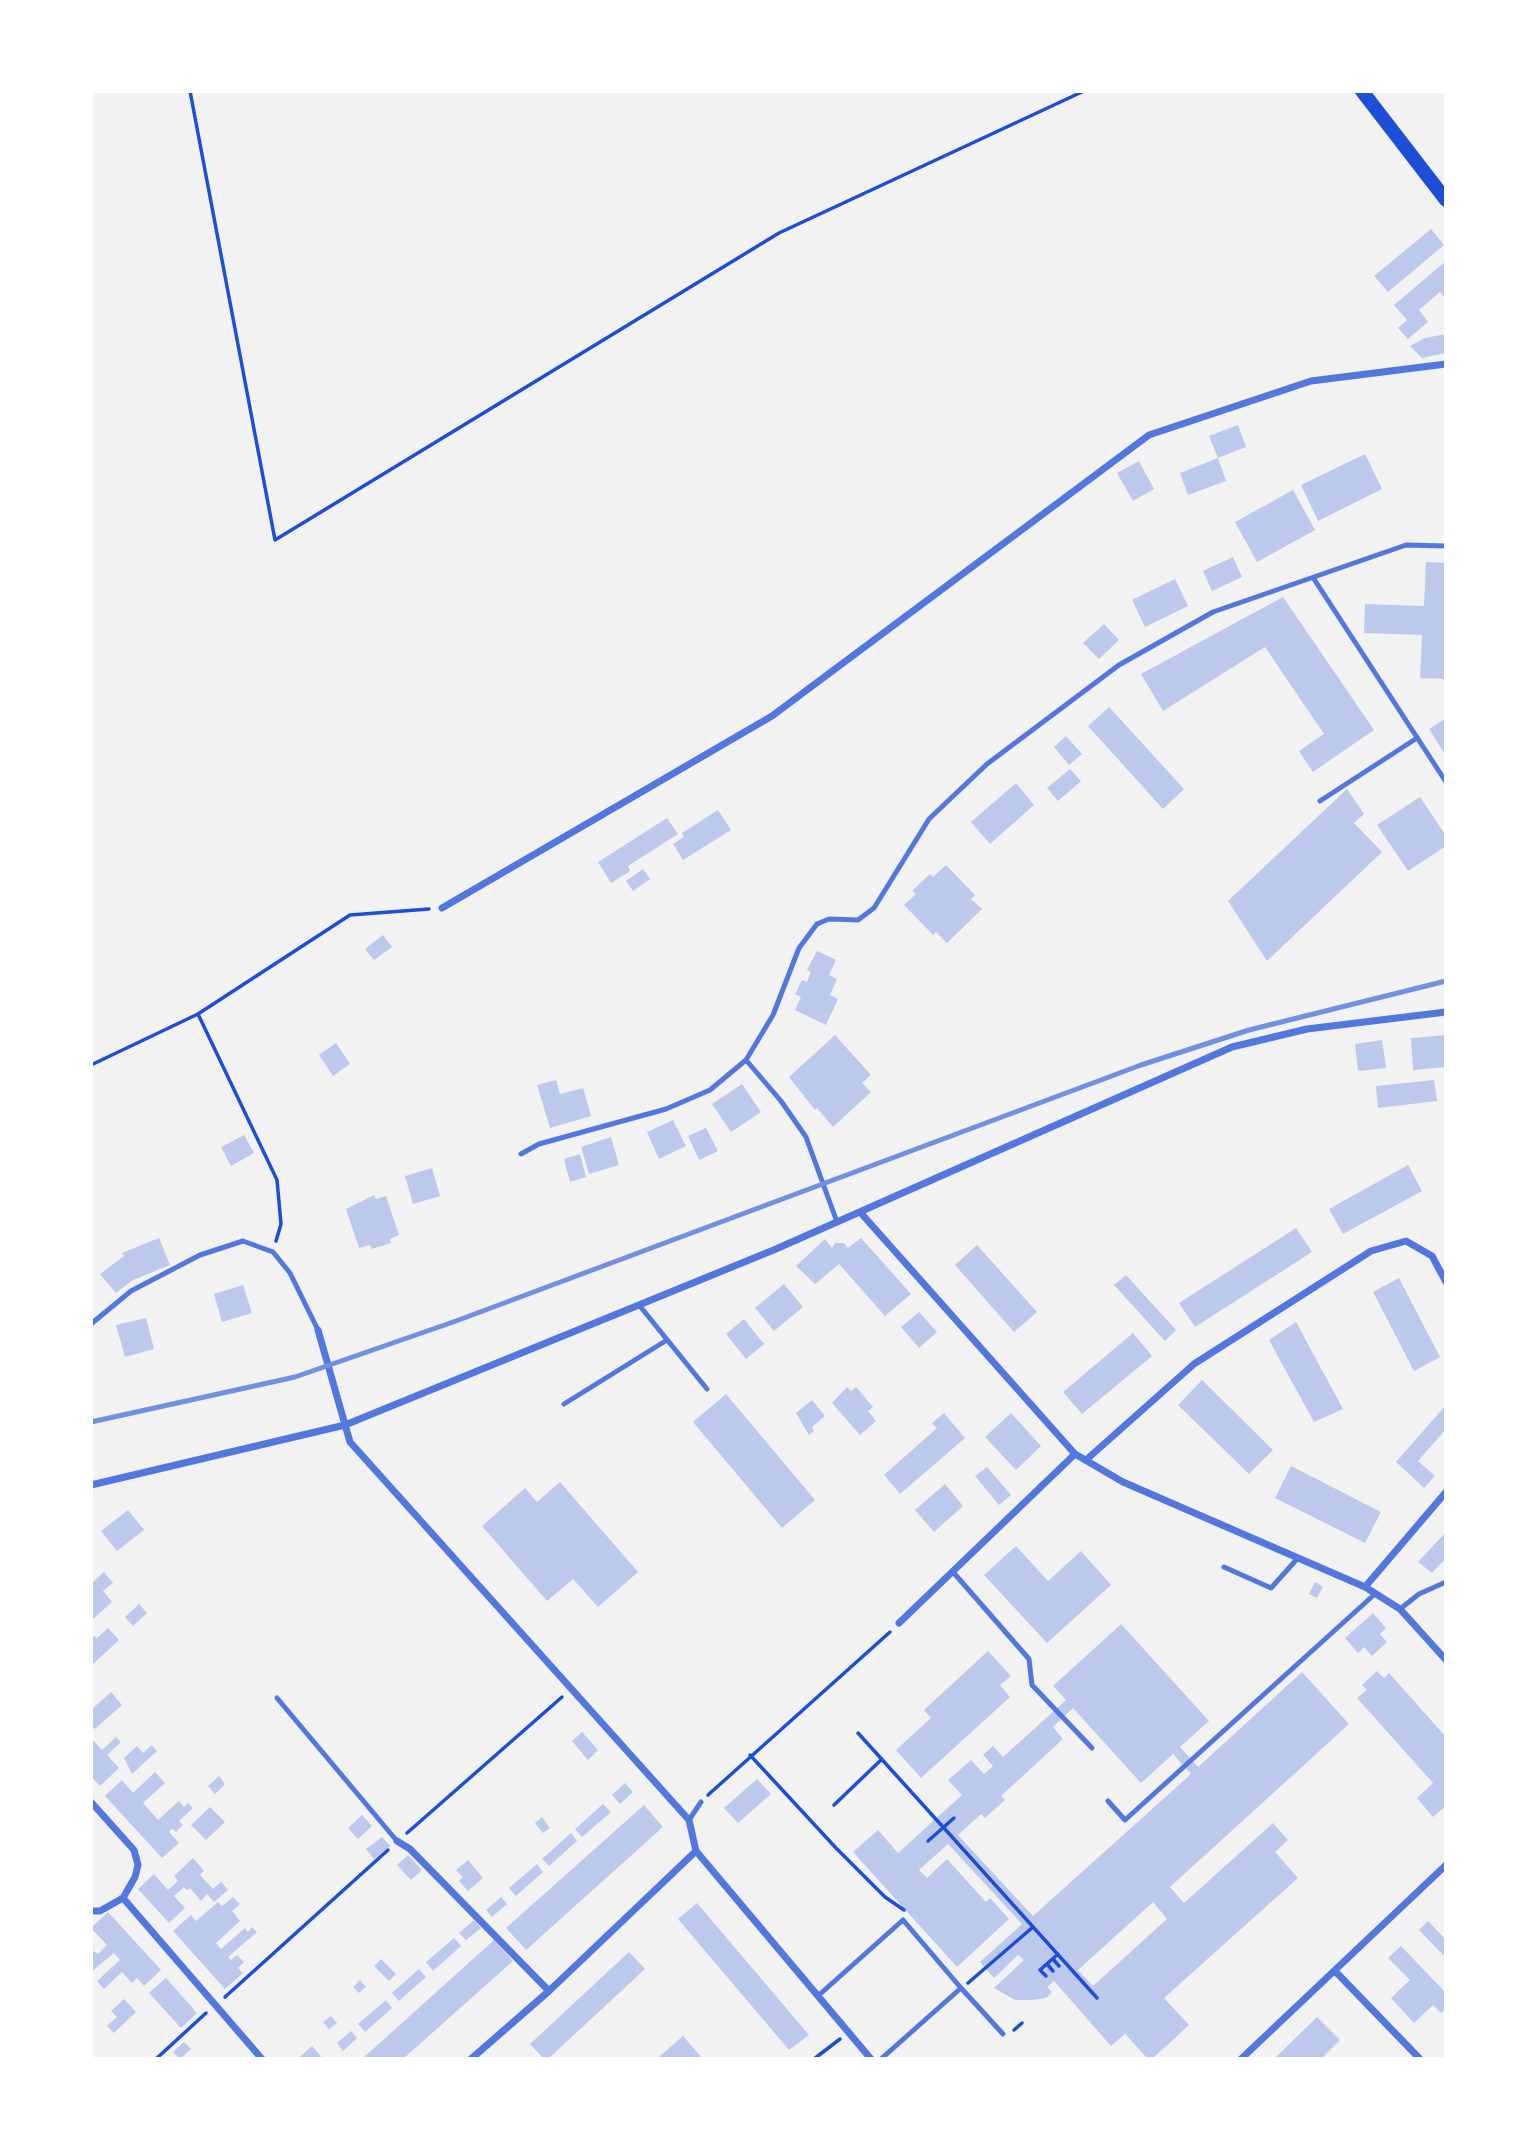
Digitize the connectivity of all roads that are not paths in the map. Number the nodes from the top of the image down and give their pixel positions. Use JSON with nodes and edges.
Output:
{"nodes":[{"id":1,"x":1362,"y":91,"type":"edge"},
{"id":2,"x":1446,"y":200,"type":"edge"},
{"id":3,"x":1446,"y":363,"type":"edge"},
{"id":4,"x":1446,"y":546,"type":"edge"},
{"id":5,"x":1314,"y":579,"type":"junction"},
{"id":6,"x":1417,"y":738,"type":"junction"},
{"id":7,"x":1446,"y":782,"type":"edge"},
{"id":8,"x":1320,"y":801,"type":"dead end"},
{"id":9,"x":442,"y":908,"type":"road end"},
{"id":10,"x":1446,"y":1012,"type":"edge"},
{"id":11,"x":746,"y":1059,"type":"junction"},
{"id":12,"x":521,"y":1154,"type":"dead end"},
{"id":13,"x":860,"y":1212,"type":"junction"},
{"id":14,"x":837,"y":1222,"type":"junction"},
{"id":15,"x":1446,"y":1282,"type":"edge"},
{"id":16,"x":639,"y":1306,"type":"junction"},
{"id":17,"x":91,"y":1324,"type":"edge"},
{"id":18,"x":318,"y":1330,"type":"joint"},
{"id":19,"x":667,"y":1340,"type":"junction"},
{"id":20,"x":707,"y":1388,"type":"dead end"},
{"id":21,"x":564,"y":1404,"type":"dead end"},
{"id":22,"x":345,"y":1425,"type":"junction"},
{"id":23,"x":1075,"y":1454,"type":"junction"},
{"id":24,"x":1086,"y":1460,"type":"junction"},
{"id":25,"x":91,"y":1485,"type":"edge"},
{"id":26,"x":1446,"y":1492,"type":"edge"},
{"id":27,"x":1298,"y":1558,"type":"junction"},
{"id":28,"x":1224,"y":1567,"type":"dead end"},
{"id":29,"x":953,"y":1572,"type":"junction"},
{"id":30,"x":1446,"y":1582,"type":"edge"},
{"id":31,"x":1364,"y":1587,"type":"junction"},
{"id":32,"x":1376,"y":1593,"type":"junction"},
{"id":33,"x":1400,"y":1609,"type":"junction"},
{"id":34,"x":899,"y":1623,"type":"road end"},
{"id":35,"x":1446,"y":1660,"type":"edge"},
{"id":36,"x":277,"y":1698,"type":"dead end"},
{"id":37,"x":1092,"y":1748,"type":"dead end"},
{"id":38,"x":1108,"y":1801,"type":"dead end"},
{"id":39,"x":91,"y":1802,"type":"edge"},
{"id":40,"x":701,"y":1802,"type":"road end"},
{"id":41,"x":689,"y":1820,"type":"junction"},
{"id":42,"x":397,"y":1841,"type":"joint"},
{"id":43,"x":696,"y":1851,"type":"junction"},
{"id":44,"x":1446,"y":1865,"type":"edge"},
{"id":45,"x":123,"y":1898,"type":"junction"},
{"id":46,"x":91,"y":1912,"type":"edge"},
{"id":47,"x":1335,"y":1971,"type":"junction"},
{"id":48,"x":961,"y":1988,"type":"junction"},
{"id":49,"x":549,"y":1991,"type":"junction"},
{"id":50,"x":819,"y":1995,"type":"junction"},
{"id":51,"x":1003,"y":2034,"type":"dead end"},
{"id":52,"x":262,"y":2059,"type":"edge"},
{"id":53,"x":471,"y":2059,"type":"edge"},
{"id":54,"x":871,"y":2059,"type":"edge"},
{"id":55,"x":881,"y":2059,"type":"edge"},
{"id":56,"x":1241,"y":2059,"type":"edge"},
{"id":57,"x":1420,"y":2059,"type":"edge"}],
"edges":[{"from":1,"to":2,"type":"main road"},
{"from":3,"to":9,"type":"street"},
{"from":4,"to":5,"type":"lane"},
{"from":5,"to":6,"type":"lane"},
{"from":5,"to":11,"type":"lane"},
{"from":6,"to":7,"type":"lane"},
{"from":6,"to":8,"type":"lane"},
{"from":10,"to":13,"type":"street"},
{"from":11,"to":12,"type":"lane"},
{"from":11,"to":14,"type":"lane"},
{"from":13,"to":14,"type":"street"},
{"from":13,"to":23,"type":"street"},
{"from":14,"to":16,"type":"street"},
{"from":15,"to":24,"type":"street"},
{"from":16,"to":19,"type":"lane"},
{"from":16,"to":22,"type":"street"},
{"from":17,"to":18,"type":"lane"},
{"from":18,"to":22,"type":"street"},
{"from":19,"to":20,"type":"lane"},
{"from":19,"to":21,"type":"lane"},
{"from":22,"to":25,"type":"street"},
{"from":22,"to":41,"type":"street"},
{"from":23,"to":24,"type":"street"},
{"from":23,"to":29,"type":"street"},
{"from":24,"to":27,"type":"street"},
{"from":26,"to":31,"type":"street"},
{"from":27,"to":28,"type":"lane"},
{"from":27,"to":31,"type":"street"},
{"from":29,"to":34,"type":"street"},
{"from":29,"to":37,"type":"lane"},
{"from":30,"to":33,"type":"lane"},
{"from":31,"to":32,"type":"street"},
{"from":32,"to":33,"type":"street"},
{"from":32,"to":38,"type":"lane"},
{"from":33,"to":35,"type":"street"},
{"from":36,"to":42,"type":"lane"},
{"from":39,"to":45,"type":"street"},
{"from":40,"to":41,"type":"lane"},
{"from":41,"to":43,"type":"street"},
{"from":42,"to":49,"type":"street"},
{"from":43,"to":49,"type":"street"},
{"from":43,"to":50,"type":"street"},
{"from":44,"to":47,"type":"street"},
{"from":45,"to":46,"type":"street"},
{"from":45,"to":52,"type":"street"},
{"from":47,"to":56,"type":"street"},
{"from":47,"to":57,"type":"street"},
{"from":48,"to":50,"type":"lane"},
{"from":48,"to":51,"type":"lane"},
{"from":48,"to":55,"type":"lane"},
{"from":49,"to":53,"type":"street"},
{"from":50,"to":54,"type":"street"}]}
